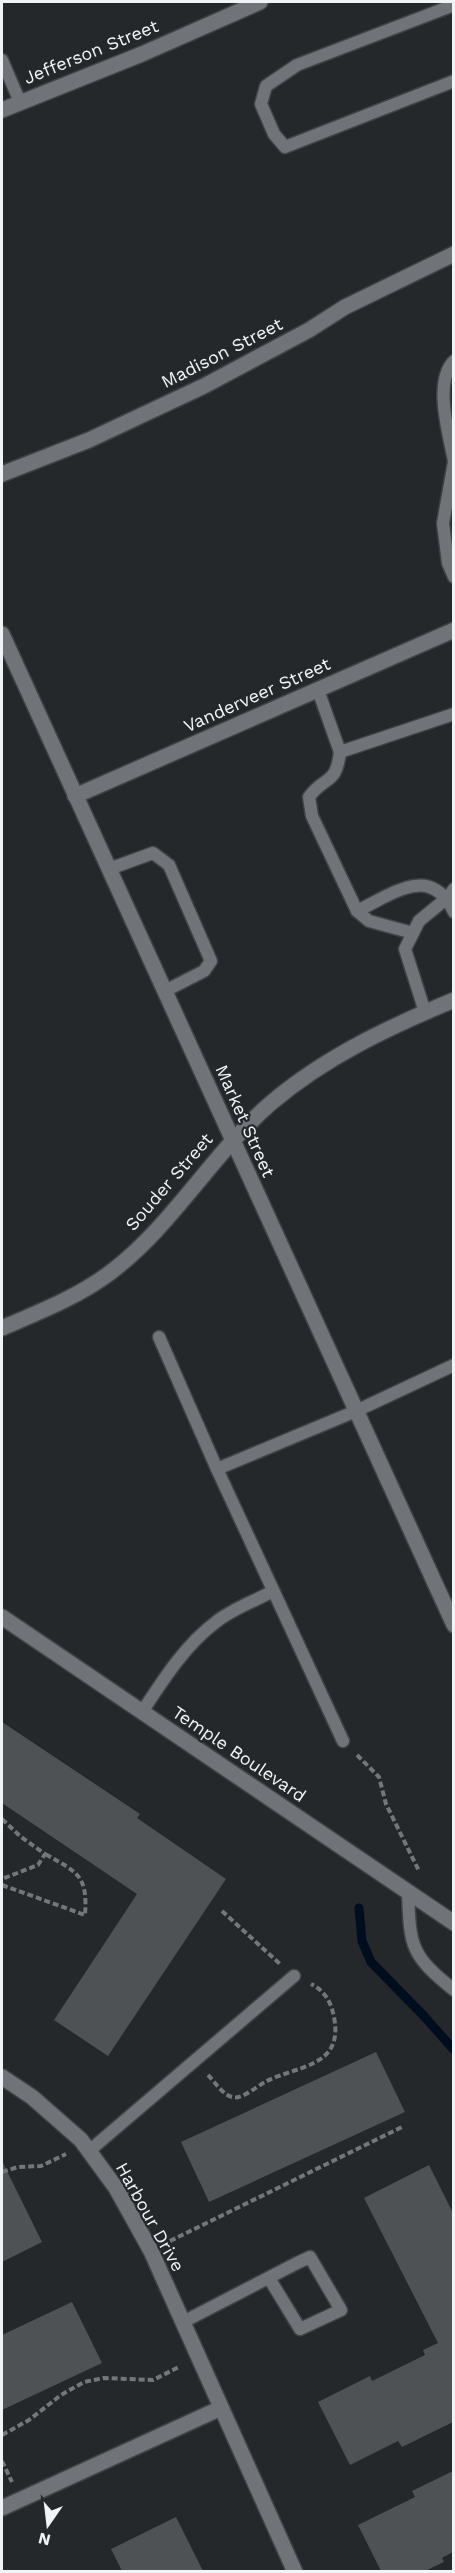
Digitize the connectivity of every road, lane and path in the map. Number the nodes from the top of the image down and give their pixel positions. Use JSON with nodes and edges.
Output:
{"nodes":[{"id":1,"x":260,"y":2,"type":"edge"},
{"id":2,"x":453,"y":6,"type":"edge"},
{"id":3,"x":3,"y":68,"type":"edge"},
{"id":4,"x":453,"y":81,"type":"edge"},
{"id":5,"x":20,"y":102,"type":"junction"},
{"id":6,"x":2,"y":110,"type":"edge"},
{"id":7,"x":453,"y":254,"type":"edge"},
{"id":8,"x":453,"y":361,"type":"edge"},
{"id":9,"x":453,"y":461,"type":"edge"},
{"id":10,"x":2,"y":474,"type":"edge"},
{"id":11,"x":453,"y":577,"type":"edge"},
{"id":12,"x":453,"y":630,"type":"edge"},
{"id":13,"x":2,"y":634,"type":"edge"},
{"id":14,"x":318,"y":690,"type":"junction"},
{"id":15,"x":453,"y":714,"type":"edge"},
{"id":16,"x":340,"y":752,"type":"junction"},
{"id":17,"x":75,"y":796,"type":"junction"},
{"id":18,"x":109,"y":869,"type":"junction"},
{"id":19,"x":450,"y":894,"type":"edge"},
{"id":20,"x":357,"y":911,"type":"junction"},
{"id":21,"x":453,"y":912,"type":"edge"},
{"id":22,"x":413,"y":933,"type":"junction"},
{"id":23,"x":165,"y":991,"type":"junction"},
{"id":24,"x":453,"y":1000,"type":"edge"},
{"id":25,"x":425,"y":1012,"type":"junction"},
{"id":26,"x":232,"y":1140,"type":"junction"},
{"id":27,"x":2,"y":1328,"type":"edge"},
{"id":28,"x":159,"y":1337,"type":"dead end"},
{"id":29,"x":453,"y":1365,"type":"edge"},
{"id":30,"x":356,"y":1411,"type":"junction"},
{"id":31,"x":218,"y":1469,"type":"junction"},
{"id":32,"x":273,"y":1591,"type":"junction"},
{"id":33,"x":2,"y":1617,"type":"edge"},
{"id":34,"x":453,"y":1625,"type":"edge"},
{"id":35,"x":142,"y":1712,"type":"junction"},
{"id":36,"x":343,"y":1741,"type":"joint"},
{"id":37,"x":2,"y":1819,"type":"edge"},
{"id":38,"x":45,"y":1854,"type":"junction"},
{"id":39,"x":420,"y":1872,"type":"dead end"},
{"id":40,"x":2,"y":1879,"type":"edge"},
{"id":41,"x":2,"y":1885,"type":"edge"},
{"id":42,"x":408,"y":1892,"type":"junction"},
{"id":43,"x":222,"y":1911,"type":"dead end"},
{"id":44,"x":453,"y":1923,"type":"edge"},
{"id":45,"x":294,"y":1976,"type":"junction"},
{"id":46,"x":453,"y":1990,"type":"edge"},
{"id":47,"x":205,"y":2072,"type":"dead end"},
{"id":48,"x":2,"y":2077,"type":"edge"},
{"id":49,"x":404,"y":2126,"type":"dead end"},
{"id":50,"x":85,"y":2145,"type":"junction"},
{"id":51,"x":2,"y":2172,"type":"edge"},
{"id":52,"x":151,"y":2251,"type":"junction"},
{"id":53,"x":269,"y":2278,"type":"junction"},
{"id":54,"x":183,"y":2322,"type":"junction"},
{"id":55,"x":199,"y":2358,"type":"junction"},
{"id":56,"x":221,"y":2408,"type":"junction"},
{"id":57,"x":2,"y":2434,"type":"edge"},
{"id":58,"x":2,"y":2508,"type":"edge"},
{"id":59,"x":295,"y":2571,"type":"edge"}],
"edges":[{"from":1,"to":5,"type":"street","name":"Jefferson Street"},
{"from":2,"to":4,"type":"lane"},
{"from":3,"to":5,"type":"lane"},
{"from":5,"to":6,"type":"street","name":"Jefferson Street"},
{"from":7,"to":10,"type":"street","name":"Madison Street"},
{"from":8,"to":9,"type":"lane"},
{"from":9,"to":11,"type":"lane"},
{"from":12,"to":14,"type":"street","name":"Vanderveer Street"},
{"from":13,"to":17,"type":"street","name":"Market Street"},
{"from":14,"to":16,"type":"lane"},
{"from":14,"to":17,"type":"street","name":"Vanderveer Street"},
{"from":15,"to":16,"type":"lane"},
{"from":16,"to":20,"type":"lane"},
{"from":17,"to":18,"type":"street","name":"Market Street"},
{"from":18,"to":23,"type":"street","name":"Market Street"},
{"from":18,"to":23,"type":"lane"},
{"from":19,"to":20,"type":"lane"},
{"from":19,"to":21,"type":"lane"},
{"from":19,"to":22,"type":"lane"},
{"from":20,"to":22,"type":"lane"},
{"from":22,"to":25,"type":"lane"},
{"from":23,"to":26,"type":"street","name":"Market Street"},
{"from":24,"to":25,"type":"street","name":"Souder Street"},
{"from":25,"to":26,"type":"street","name":"Souder Street"},
{"from":26,"to":27,"type":"street","name":"Souder Street"},
{"from":26,"to":30,"type":"street","name":"Market Street"},
{"from":28,"to":31,"type":"lane"},
{"from":29,"to":30,"type":"lane"},
{"from":30,"to":31,"type":"lane"},
{"from":30,"to":34,"type":"street","name":"Market Street"},
{"from":31,"to":32,"type":"lane"},
{"from":32,"to":35,"type":"lane"},
{"from":32,"to":36,"type":"lane"},
{"from":33,"to":35,"type":"street","name":"Temple Boulevard"},
{"from":35,"to":42,"type":"street","name":"Temple Boulevard"},
{"from":36,"to":39,"type":"path"},
{"from":37,"to":38,"type":"path"},
{"from":38,"to":40,"type":"path"},
{"from":38,"to":41,"type":"path"},
{"from":42,"to":44,"type":"street","name":"Temple Boulevard"},
{"from":42,"to":46,"type":"lane"},
{"from":43,"to":45,"type":"path"},
{"from":45,"to":47,"type":"path"},
{"from":45,"to":50,"type":"lane"},
{"from":48,"to":50,"type":"street","name":"Harbour Drive"},
{"from":49,"to":52,"type":"path"},
{"from":50,"to":51,"type":"path"},
{"from":50,"to":52,"type":"street","name":"Harbour Drive"},
{"from":52,"to":54,"type":"street","name":"Harbour Drive"},
{"from":53,"to":53,"type":"lane"},
{"from":53,"to":54,"type":"lane"},
{"from":54,"to":55,"type":"street","name":"Harbour Drive"},
{"from":55,"to":56,"type":"street","name":"Harbour Drive"},
{"from":55,"to":57,"type":"path"},
{"from":56,"to":58,"type":"street"},
{"from":56,"to":59,"type":"street","name":"Harbour Drive"}]}
